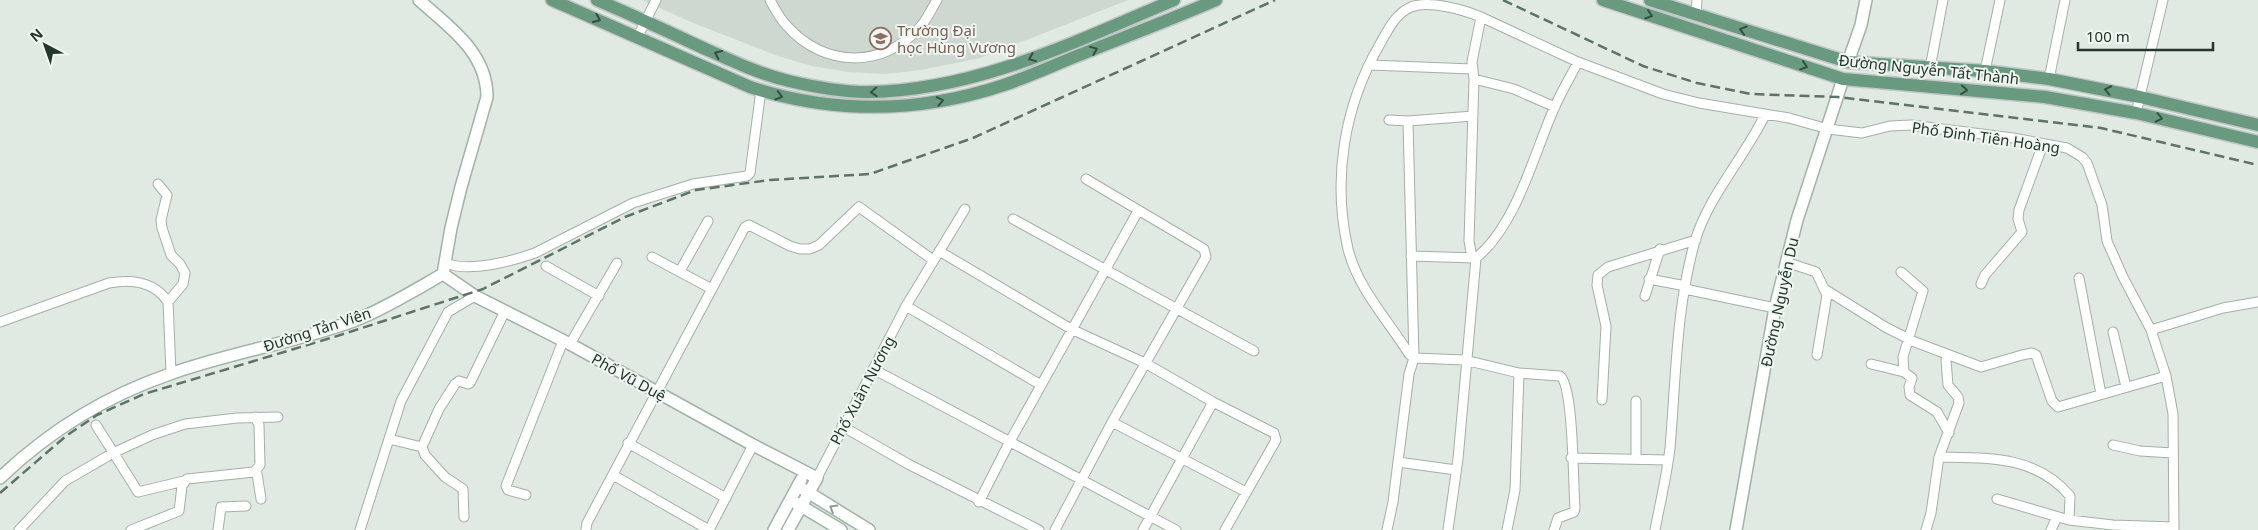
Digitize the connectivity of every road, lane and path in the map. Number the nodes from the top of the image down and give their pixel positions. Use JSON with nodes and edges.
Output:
{"nodes":[{"id":1,"x":419,"y":0,"type":"edge"},
{"id":2,"x":552,"y":0,"type":"edge"},
{"id":3,"x":598,"y":0,"type":"edge"},
{"id":4,"x":656,"y":0,"type":"edge"},
{"id":5,"x":770,"y":0,"type":"edge"},
{"id":6,"x":937,"y":0,"type":"edge"},
{"id":7,"x":1174,"y":0,"type":"edge"},
{"id":8,"x":1216,"y":0,"type":"edge"},
{"id":9,"x":1603,"y":0,"type":"edge"},
{"id":10,"x":1650,"y":0,"type":"edge"},
{"id":11,"x":1697,"y":0,"type":"edge"},
{"id":12,"x":1866,"y":0,"type":"edge"},
{"id":13,"x":1943,"y":0,"type":"edge"},
{"id":14,"x":2000,"y":0,"type":"edge"},
{"id":15,"x":2065,"y":0,"type":"edge"},
{"id":16,"x":2165,"y":0,"type":"edge"},
{"id":17,"x":1696,"y":15,"type":"junction"},
{"id":18,"x":1481,"y":17,"type":"junction"},
{"id":19,"x":645,"y":21,"type":"junction"},
{"id":20,"x":1692,"y":29,"type":"junction"},
{"id":21,"x":638,"y":38,"type":"junction"},
{"id":22,"x":1578,"y":62,"type":"junction"},
{"id":23,"x":1848,"y":62,"type":"junction"},
{"id":24,"x":1370,"y":65,"type":"junction"},
{"id":25,"x":1930,"y":68,"type":"junction"},
{"id":26,"x":1472,"y":69,"type":"junction"},
{"id":27,"x":1986,"y":72,"type":"junction"},
{"id":28,"x":1474,"y":79,"type":"junction"},
{"id":29,"x":1843,"y":79,"type":"junction"},
{"id":30,"x":2049,"y":79,"type":"junction"},
{"id":31,"x":964,"y":80,"type":"junction"},
{"id":32,"x":760,"y":90,"type":"junction"},
{"id":33,"x":1983,"y":92,"type":"junction"},
{"id":34,"x":964,"y":96,"type":"junction"},
{"id":35,"x":2140,"y":97,"type":"junction"},
{"id":36,"x":1555,"y":107,"type":"junction"},
{"id":37,"x":2136,"y":113,"type":"junction"},
{"id":38,"x":1765,"y":115,"type":"junction"},
{"id":39,"x":1473,"y":116,"type":"junction"},
{"id":40,"x":1388,"y":120,"type":"dead end"},
{"id":41,"x":1408,"y":121,"type":"junction"},
{"id":42,"x":2258,"y":126,"type":"edge"},
{"id":43,"x":1828,"y":129,"type":"junction"},
{"id":44,"x":2258,"y":142,"type":"edge"},
{"id":45,"x":2043,"y":144,"type":"junction"},
{"id":46,"x":1086,"y":179,"type":"dead end"},
{"id":47,"x":158,"y":184,"type":"dead end"},
{"id":48,"x":965,"y":209,"type":"dead end"},
{"id":49,"x":1138,"y":211,"type":"junction"},
{"id":50,"x":1013,"y":219,"type":"dead end"},
{"id":51,"x":708,"y":221,"type":"dead end"},
{"id":52,"x":1696,"y":240,"type":"junction"},
{"id":53,"x":1660,"y":249,"type":"junction"},
{"id":54,"x":939,"y":251,"type":"junction"},
{"id":55,"x":1412,"y":256,"type":"junction"},
{"id":56,"x":652,"y":257,"type":"dead end"},
{"id":57,"x":1474,"y":258,"type":"junction"},
{"id":58,"x":933,"y":260,"type":"junction"},
{"id":59,"x":1786,"y":262,"type":"junction"},
{"id":60,"x":618,"y":263,"type":"dead end"},
{"id":61,"x":546,"y":266,"type":"dead end"},
{"id":62,"x":1106,"y":268,"type":"junction"},
{"id":63,"x":445,"y":269,"type":"junction"},
{"id":64,"x":680,"y":271,"type":"junction"},
{"id":65,"x":1901,"y":272,"type":"dead end"},
{"id":66,"x":2079,"y":278,"type":"dead end"},
{"id":67,"x":1649,"y":279,"type":"junction"},
{"id":68,"x":1981,"y":284,"type":"dead end"},
{"id":69,"x":710,"y":288,"type":"junction"},
{"id":70,"x":1686,"y":288,"type":"junction"},
{"id":71,"x":1826,"y":290,"type":"junction"},
{"id":72,"x":475,"y":296,"type":"junction"},
{"id":73,"x":599,"y":296,"type":"junction"},
{"id":74,"x":1645,"y":296,"type":"dead end"},
{"id":75,"x":168,"y":302,"type":"junction"},
{"id":76,"x":2258,"y":302,"type":"edge"},
{"id":77,"x":906,"y":306,"type":"junction"},
{"id":78,"x":1176,"y":308,"type":"junction"},
{"id":79,"x":1774,"y":308,"type":"junction"},
{"id":80,"x":505,"y":311,"type":"junction"},
{"id":81,"x":0,"y":322,"type":"edge"},
{"id":82,"x":1071,"y":330,"type":"junction"},
{"id":83,"x":2151,"y":330,"type":"junction"},
{"id":84,"x":2113,"y":332,"type":"dead end"},
{"id":85,"x":1908,"y":339,"type":"junction"},
{"id":86,"x":566,"y":342,"type":"junction"},
{"id":87,"x":1254,"y":351,"type":"dead end"},
{"id":88,"x":1816,"y":355,"type":"dead end"},
{"id":89,"x":1414,"y":358,"type":"junction"},
{"id":90,"x":1466,"y":360,"type":"junction"},
{"id":91,"x":1946,"y":360,"type":"dead end"},
{"id":92,"x":1145,"y":363,"type":"junction"},
{"id":93,"x":1871,"y":364,"type":"dead end"},
{"id":94,"x":873,"y":369,"type":"junction"},
{"id":95,"x":1904,"y":372,"type":"junction"},
{"id":96,"x":171,"y":373,"type":"junction"},
{"id":97,"x":1519,"y":373,"type":"junction"},
{"id":98,"x":2166,"y":376,"type":"junction"},
{"id":99,"x":1041,"y":385,"type":"junction"},
{"id":100,"x":2126,"y":387,"type":"junction"},
{"id":101,"x":656,"y":392,"type":"junction"},
{"id":102,"x":2101,"y":394,"type":"junction"},
{"id":103,"x":1602,"y":400,"type":"dead end"},
{"id":104,"x":1636,"y":401,"type":"dead end"},
{"id":105,"x":1212,"y":402,"type":"junction"},
{"id":106,"x":278,"y":417,"type":"dead end"},
{"id":107,"x":255,"y":418,"type":"junction"},
{"id":108,"x":1112,"y":422,"type":"junction"},
{"id":109,"x":96,"y":425,"type":"dead end"},
{"id":110,"x":842,"y":426,"type":"junction"},
{"id":111,"x":1949,"y":433,"type":"junction"},
{"id":112,"x":389,"y":439,"type":"junction"},
{"id":113,"x":628,"y":443,"type":"junction"},
{"id":114,"x":1009,"y":443,"type":"junction"},
{"id":115,"x":753,"y":445,"type":"junction"},
{"id":116,"x":2113,"y":445,"type":"dead end"},
{"id":117,"x":422,"y":447,"type":"junction"},
{"id":118,"x":113,"y":453,"type":"junction"},
{"id":119,"x":2173,"y":453,"type":"junction"},
{"id":120,"x":1939,"y":457,"type":"junction"},
{"id":121,"x":1571,"y":458,"type":"junction"},
{"id":122,"x":1180,"y":459,"type":"junction"},
{"id":123,"x":1636,"y":459,"type":"junction"},
{"id":124,"x":1668,"y":460,"type":"junction"},
{"id":125,"x":1398,"y":462,"type":"junction"},
{"id":126,"x":1456,"y":470,"type":"junction"},
{"id":127,"x":806,"y":471,"type":"junction"},
{"id":128,"x":254,"y":472,"type":"junction"},
{"id":129,"x":613,"y":475,"type":"junction"},
{"id":130,"x":0,"y":478,"type":"edge"},
{"id":131,"x":817,"y":478,"type":"junction"},
{"id":132,"x":184,"y":481,"type":"junction"},
{"id":133,"x":1081,"y":481,"type":"junction"},
{"id":134,"x":798,"y":486,"type":"junction"},
{"id":135,"x":1246,"y":492,"type":"junction"},
{"id":136,"x":808,"y":493,"type":"junction"},
{"id":137,"x":526,"y":495,"type":"dead end"},
{"id":138,"x":726,"y":498,"type":"junction"},
{"id":139,"x":1997,"y":498,"type":"dead end"},
{"id":140,"x":261,"y":499,"type":"dead end"},
{"id":141,"x":790,"y":499,"type":"junction"},
{"id":142,"x":979,"y":502,"type":"junction"},
{"id":143,"x":246,"y":506,"type":"dead end"},
{"id":144,"x":801,"y":506,"type":"junction"},
{"id":145,"x":1150,"y":516,"type":"junction"},
{"id":146,"x":464,"y":517,"type":"dead end"},
{"id":147,"x":2057,"y":517,"type":"junction"},
{"id":148,"x":2069,"y":520,"type":"junction"},
{"id":149,"x":2174,"y":528,"type":"edge"},
{"id":150,"x":19,"y":530,"type":"edge"},
{"id":151,"x":131,"y":530,"type":"edge"},
{"id":152,"x":218,"y":530,"type":"edge"},
{"id":153,"x":360,"y":530,"type":"edge"},
{"id":154,"x":586,"y":530,"type":"edge"},
{"id":155,"x":774,"y":530,"type":"edge"},
{"id":156,"x":788,"y":530,"type":"edge"},
{"id":157,"x":841,"y":530,"type":"edge"},
{"id":158,"x":870,"y":530,"type":"edge"},
{"id":159,"x":1039,"y":530,"type":"edge"},
{"id":160,"x":1055,"y":530,"type":"edge"},
{"id":161,"x":1143,"y":530,"type":"edge"},
{"id":162,"x":1176,"y":530,"type":"edge"},
{"id":163,"x":1226,"y":530,"type":"edge"},
{"id":164,"x":1387,"y":530,"type":"edge"},
{"id":165,"x":1448,"y":530,"type":"edge"},
{"id":166,"x":1507,"y":530,"type":"edge"},
{"id":167,"x":1554,"y":530,"type":"edge"},
{"id":168,"x":1655,"y":530,"type":"edge"},
{"id":169,"x":1736,"y":530,"type":"edge"},
{"id":170,"x":1926,"y":530,"type":"edge"},
{"id":171,"x":2051,"y":530,"type":"edge"}],
"edges":[{"from":1,"to":63,"type":"street"},
{"from":2,"to":21,"type":"main road","one_way":true},
{"from":3,"to":19,"type":"main road"},
{"from":4,"to":19,"type":"street"},
{"from":5,"to":6,"type":"street"},
{"from":7,"to":31,"type":"main road","one_way":true},
{"from":34,"to":8,"type":"main road","one_way":true},
{"from":9,"to":20,"type":"main road","name":"Đường Nguyễn Tất Thành","one_way":true},
{"from":10,"to":17,"type":"main road","name":"Đường Nguyễn Tất Thành"},
{"from":11,"to":17,"type":"street"},
{"from":12,"to":23,"type":"street"},
{"from":13,"to":25,"type":"street"},
{"from":14,"to":27,"type":"street"},
{"from":15,"to":30,"type":"street"},
{"from":16,"to":35,"type":"street"},
{"from":17,"to":20,"type":"main road"},
{"from":23,"to":17,"type":"main road","name":"Đường Nguyễn Tất Thành","one_way":true},
{"from":18,"to":22,"type":"street","name":"Phố Đinh Tiên Hoàng"},
{"from":18,"to":24,"type":"street","name":"Phố Đinh Tiên Hoàng"},
{"from":18,"to":26,"type":"street"},
{"from":19,"to":21,"type":"street"},
{"from":31,"to":19,"type":"main road","one_way":true},
{"from":20,"to":29,"type":"main road","name":"Đường Nguyễn Tất Thành","one_way":true},
{"from":21,"to":32,"type":"main road"},
{"from":22,"to":36,"type":"street"},
{"from":22,"to":38,"type":"street","name":"Phố Đinh Tiên Hoàng"},
{"from":23,"to":25,"type":"main road","name":"Đường Nguyễn Tất Thành"},
{"from":24,"to":26,"type":"street"},
{"from":24,"to":89,"type":"street","name":"Phố Đinh Tiên Hoàng"},
{"from":25,"to":27,"type":"main road","name":"Đường Nguyễn Tất Thành"},
{"from":26,"to":28,"type":"street"},
{"from":27,"to":30,"type":"main road","name":"Đường Nguyễn Tất Thành"},
{"from":27,"to":33,"type":"main road"},
{"from":28,"to":36,"type":"street"},
{"from":28,"to":39,"type":"street"},
{"from":29,"to":33,"type":"main road","name":"Đường Nguyễn Tất Thành","one_way":true},
{"from":29,"to":43,"type":"street","name":"Đường Nguyễn Du"},
{"from":35,"to":30,"type":"main road","name":"Đường Nguyễn Tất Thành","one_way":true},
{"from":31,"to":34,"type":"main road"},
{"from":32,"to":34,"type":"main road","one_way":true},
{"from":32,"to":63,"type":"street"},
{"from":33,"to":37,"type":"main road","name":"Đường Nguyễn Tất Thành"},
{"from":35,"to":37,"type":"street"},
{"from":35,"to":42,"type":"main road","name":"Đường Nguyễn Tất Thành"},
{"from":36,"to":57,"type":"street"},
{"from":37,"to":44,"type":"main road","name":"Đường Nguyễn Tất Thành","one_way":true},
{"from":38,"to":43,"type":"street","name":"Phố Đinh Tiên Hoàng"},
{"from":38,"to":52,"type":"street"},
{"from":39,"to":41,"type":"street"},
{"from":39,"to":57,"type":"street"},
{"from":40,"to":41,"type":"street"},
{"from":41,"to":55,"type":"street"},
{"from":43,"to":45,"type":"street","name":"Phố Đinh Tiên Hoàng"},
{"from":43,"to":59,"type":"street","name":"Đường Nguyễn Du"},
{"from":45,"to":68,"type":"street"},
{"from":45,"to":83,"type":"street","name":"Phố Đinh Tiên Hoàng"},
{"from":46,"to":49,"type":"street"},
{"from":47,"to":75,"type":"street"},
{"from":48,"to":54,"type":"street","name":"Phố Xuân Nương"},
{"from":49,"to":62,"type":"street"},
{"from":49,"to":78,"type":"street"},
{"from":50,"to":62,"type":"street"},
{"from":51,"to":64,"type":"street"},
{"from":52,"to":53,"type":"street"},
{"from":52,"to":70,"type":"street"},
{"from":53,"to":67,"type":"street"},
{"from":53,"to":103,"type":"street"},
{"from":54,"to":58,"type":"street","name":"Phố Xuân Nương"},
{"from":54,"to":82,"type":"street"},
{"from":55,"to":57,"type":"street"},
{"from":55,"to":89,"type":"street"},
{"from":56,"to":64,"type":"street"},
{"from":57,"to":90,"type":"street"},
{"from":58,"to":69,"type":"street"},
{"from":58,"to":77,"type":"street","name":"Phố Xuân Nương"},
{"from":59,"to":71,"type":"street"},
{"from":59,"to":79,"type":"street","name":"Đường Nguyễn Du"},
{"from":60,"to":73,"type":"street"},
{"from":61,"to":73,"type":"street"},
{"from":62,"to":78,"type":"street"},
{"from":62,"to":82,"type":"street"},
{"from":63,"to":72,"type":"street","name":"Phố Vũ Duệ"},
{"from":63,"to":96,"type":"street","name":"Đường Tản Viên"},
{"from":64,"to":69,"type":"street"},
{"from":65,"to":85,"type":"street"},
{"from":66,"to":102,"type":"street"},
{"from":67,"to":70,"type":"street"},
{"from":67,"to":74,"type":"street"},
{"from":69,"to":101,"type":"street"},
{"from":70,"to":79,"type":"street"},
{"from":70,"to":124,"type":"street"},
{"from":71,"to":85,"type":"street"},
{"from":71,"to":88,"type":"street"},
{"from":72,"to":80,"type":"street","name":"Phố Vũ Duệ"},
{"from":72,"to":112,"type":"street"},
{"from":73,"to":86,"type":"street"},
{"from":75,"to":81,"type":"street"},
{"from":75,"to":96,"type":"street"},
{"from":76,"to":83,"type":"street"},
{"from":77,"to":94,"type":"street","name":"Phố Xuân Nương"},
{"from":77,"to":99,"type":"street"},
{"from":78,"to":87,"type":"street"},
{"from":78,"to":92,"type":"street"},
{"from":79,"to":169,"type":"street","name":"Đường Nguyễn Du"},
{"from":80,"to":86,"type":"street","name":"Phố Vũ Duệ"},
{"from":80,"to":117,"type":"street"},
{"from":82,"to":92,"type":"street"},
{"from":82,"to":99,"type":"street"},
{"from":83,"to":98,"type":"street","name":"Phố Đinh Tiên Hoàng"},
{"from":84,"to":100,"type":"street"},
{"from":85,"to":95,"type":"street"},
{"from":85,"to":102,"type":"street"},
{"from":86,"to":101,"type":"street","name":"Phố Vũ Duệ"},
{"from":86,"to":137,"type":"street"},
{"from":89,"to":90,"type":"street"},
{"from":89,"to":125,"type":"street"},
{"from":90,"to":97,"type":"street"},
{"from":90,"to":126,"type":"street"},
{"from":91,"to":111,"type":"street"},
{"from":92,"to":105,"type":"street"},
{"from":92,"to":108,"type":"street"},
{"from":93,"to":95,"type":"street"},
{"from":94,"to":110,"type":"street","name":"Phố Xuân Nương"},
{"from":94,"to":114,"type":"street"},
{"from":95,"to":111,"type":"street"},
{"from":96,"to":130,"type":"street","name":"Đường Tản Viên"},
{"from":97,"to":121,"type":"street"},
{"from":97,"to":166,"type":"street"},
{"from":98,"to":100,"type":"street"},
{"from":98,"to":119,"type":"street","name":"Phố Đinh Tiên Hoàng"},
{"from":99,"to":114,"type":"street"},
{"from":100,"to":102,"type":"street"},
{"from":101,"to":113,"type":"street"},
{"from":101,"to":115,"type":"street","name":"Phố Vũ Duệ"},
{"from":104,"to":123,"type":"street"},
{"from":105,"to":122,"type":"street"},
{"from":105,"to":135,"type":"street"},
{"from":106,"to":107,"type":"street"},
{"from":107,"to":118,"type":"street"},
{"from":107,"to":128,"type":"street"},
{"from":108,"to":122,"type":"street"},
{"from":108,"to":133,"type":"street"},
{"from":109,"to":118,"type":"street"},
{"from":110,"to":131,"type":"street","name":"Phố Xuân Nương"},
{"from":110,"to":142,"type":"street"},
{"from":111,"to":120,"type":"street"},
{"from":112,"to":117,"type":"street"},
{"from":112,"to":153,"type":"street"},
{"from":113,"to":129,"type":"street"},
{"from":113,"to":138,"type":"street"},
{"from":114,"to":133,"type":"street"},
{"from":114,"to":142,"type":"street"},
{"from":115,"to":127,"type":"street","name":"Phố Vũ Duệ"},
{"from":115,"to":138,"type":"street"},
{"from":116,"to":119,"type":"street"},
{"from":117,"to":146,"type":"street"},
{"from":118,"to":132,"type":"street"},
{"from":118,"to":150,"type":"street"},
{"from":119,"to":149,"type":"street","name":"Phố Đinh Tiên Hoàng"},
{"from":120,"to":148,"type":"street"},
{"from":120,"to":170,"type":"street"},
{"from":121,"to":123,"type":"street"},
{"from":121,"to":167,"type":"street"},
{"from":122,"to":135,"type":"street"},
{"from":122,"to":145,"type":"street"},
{"from":123,"to":124,"type":"street"},
{"from":124,"to":168,"type":"street"},
{"from":125,"to":126,"type":"street"},
{"from":125,"to":164,"type":"street"},
{"from":126,"to":165,"type":"street"},
{"from":127,"to":131,"type":"street","name":"Phố Vũ Duệ"},
{"from":127,"to":134,"type":"street"},
{"from":128,"to":132,"type":"street"},
{"from":128,"to":140,"type":"street"},
{"from":129,"to":138,"type":"street"},
{"from":129,"to":154,"type":"street"},
{"from":131,"to":136,"type":"street","name":"Phố Xuân Nương"},
{"from":132,"to":151,"type":"street"},
{"from":133,"to":145,"type":"street"},
{"from":133,"to":160,"type":"street"},
{"from":134,"to":136,"type":"street"},
{"from":134,"to":141,"type":"street"},
{"from":135,"to":163,"type":"street"},
{"from":136,"to":144,"type":"street","name":"Phố Xuân Nương"},
{"from":158,"to":136,"type":"street","one_way":true},
{"from":139,"to":147,"type":"street"},
{"from":141,"to":144,"type":"street"},
{"from":141,"to":155,"type":"street"},
{"from":142,"to":159,"type":"street"},
{"from":143,"to":152,"type":"street"},
{"from":144,"to":156,"type":"street","name":"Phố Xuân Nương"},
{"from":144,"to":157,"type":"street"},
{"from":145,"to":161,"type":"street"},
{"from":145,"to":162,"type":"street"},
{"from":147,"to":148,"type":"street"},
{"from":147,"to":171,"type":"street"},
{"from":148,"to":149,"type":"street"}]}
